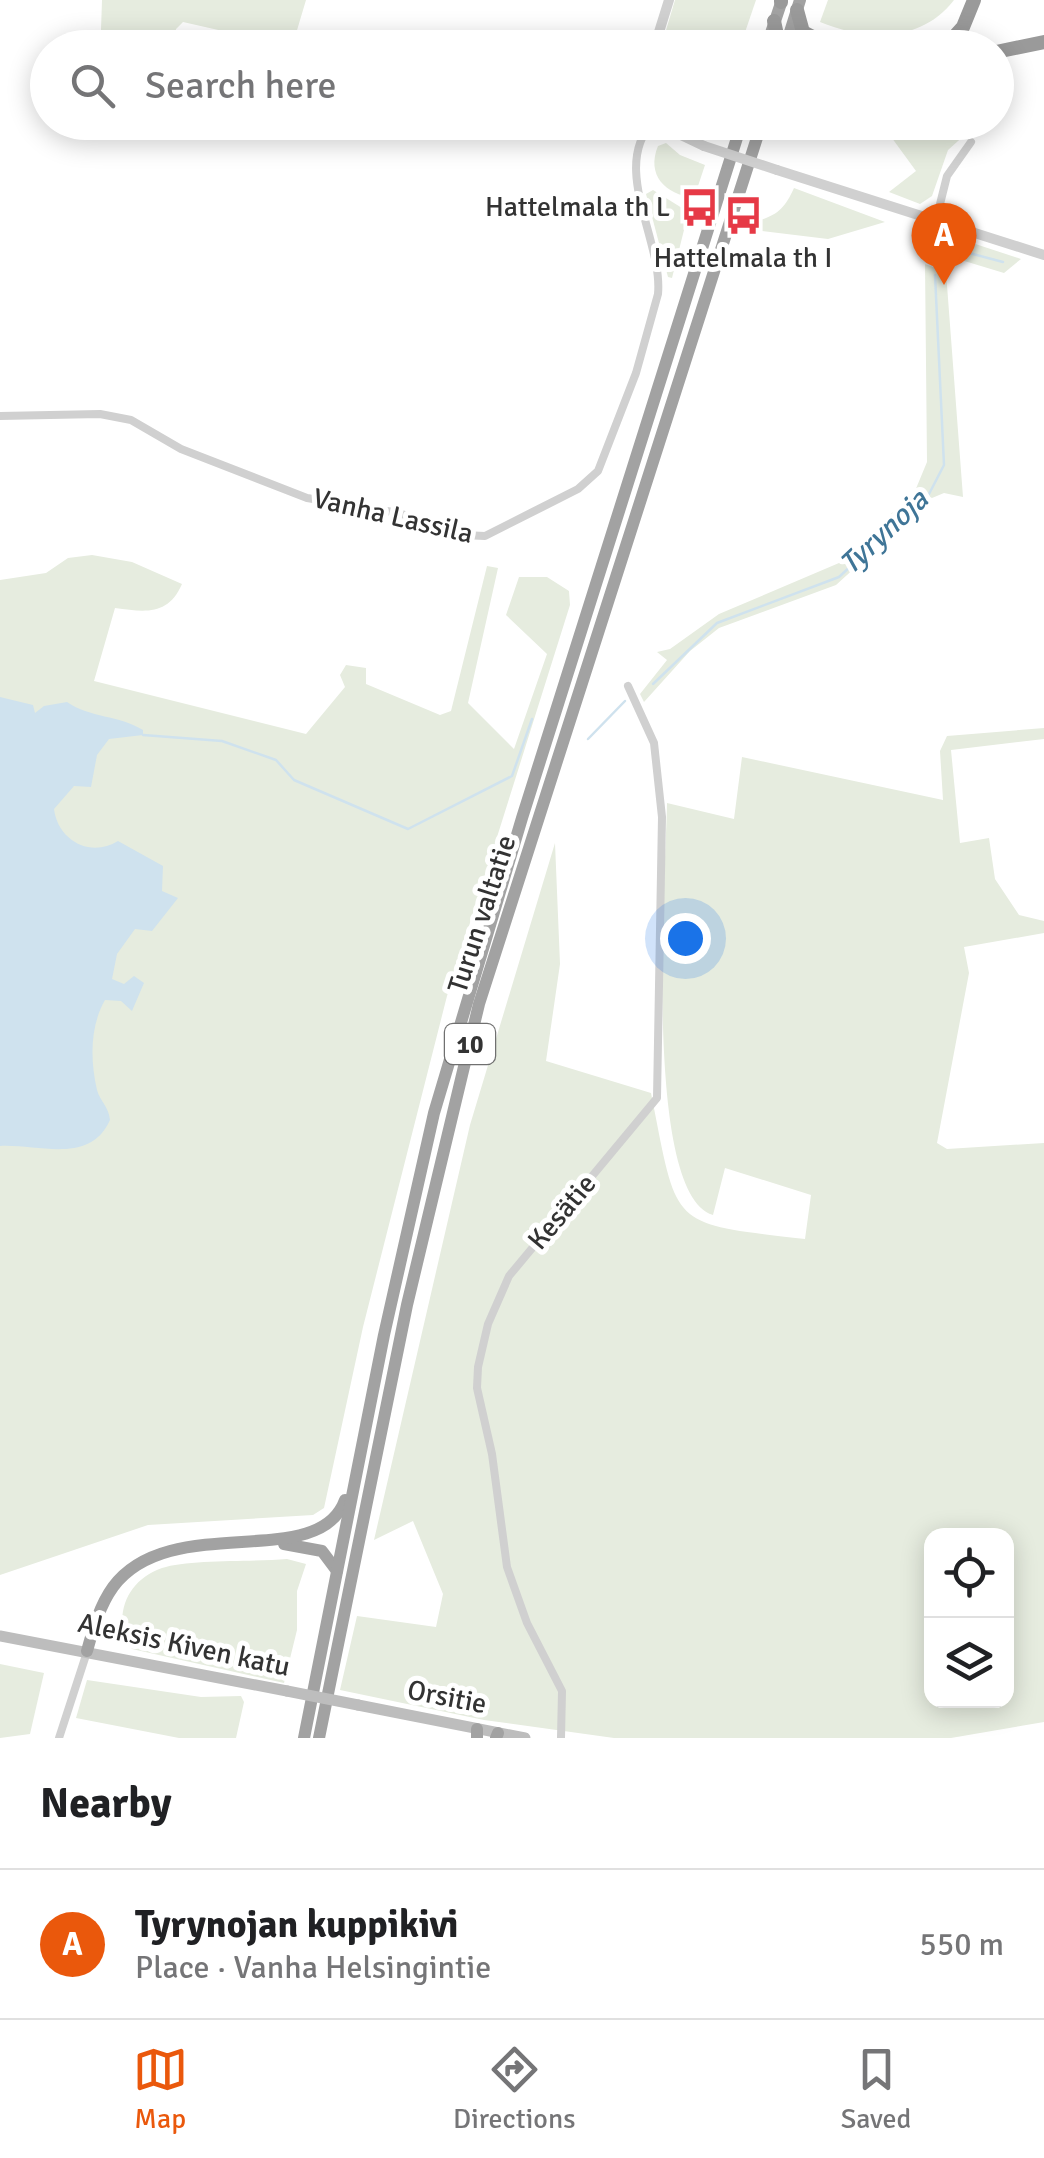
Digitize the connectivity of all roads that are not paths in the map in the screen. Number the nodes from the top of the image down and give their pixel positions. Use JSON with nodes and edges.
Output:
{"nodes":[{"id":1,"x":669,"y":0,"type":"edge"},
{"id":2,"x":974,"y":0,"type":"edge"},
{"id":3,"x":781,"y":1,"type":"edge"},
{"id":4,"x":799,"y":5,"type":"edge"},
{"id":5,"x":774,"y":22,"type":"junction"},
{"id":6,"x":660,"y":30,"type":"edge"},
{"id":7,"x":772,"y":30,"type":"edge"},
{"id":8,"x":778,"y":30,"type":"edge"},
{"id":9,"x":791,"y":30,"type":"edge"},
{"id":10,"x":804,"y":30,"type":"edge"},
{"id":11,"x":960,"y":30,"type":"edge"},
{"id":12,"x":1044,"y":42,"type":"edge"},
{"id":13,"x":1014,"y":48,"type":"edge"},
{"id":14,"x":641,"y":140,"type":"edge"},
{"id":15,"x":691,"y":140,"type":"edge"},
{"id":16,"x":736,"y":140,"type":"edge"},
{"id":17,"x":756,"y":140,"type":"edge"},
{"id":18,"x":971,"y":142,"type":"dead end"},
{"id":19,"x":936,"y":220,"type":"junction"},
{"id":20,"x":1044,"y":254,"type":"edge"},
{"id":21,"x":0,"y":416,"type":"edge"},
{"id":22,"x":628,"y":686,"type":"dead end"},
{"id":23,"x":359,"y":1460,"type":"junction"},
{"id":24,"x":257,"y":1540,"type":"junction"},
{"id":25,"x":337,"y":1572,"type":"junction"},
{"id":26,"x":0,"y":1636,"type":"edge"},
{"id":27,"x":87,"y":1651,"type":"junction"},
{"id":28,"x":358,"y":1705,"type":"joint"},
{"id":29,"x":477,"y":1733,"type":"edge"},
{"id":30,"x":497,"y":1735,"type":"edge"},
{"id":31,"x":319,"y":1737,"type":"edge"},
{"id":32,"x":60,"y":1738,"type":"edge"},
{"id":33,"x":304,"y":1738,"type":"edge"},
{"id":34,"x":525,"y":1738,"type":"edge"},
{"id":35,"x":562,"y":1738,"type":"edge"}],
"edges":[{"from":1,"to":6,"type":"street"},
{"from":2,"to":11,"type":"highway"},
{"from":3,"to":5,"type":"highway"},
{"from":4,"to":9,"type":"highway"},
{"from":4,"to":10,"type":"highway"},
{"from":5,"to":7,"type":"highway"},
{"from":5,"to":8,"type":"highway"},
{"from":12,"to":13,"type":"highway"},
{"from":14,"to":21,"type":"street","name":"Vanha Lassila"},
{"from":15,"to":19,"type":"street","bridge":true},
{"from":16,"to":23,"type":"highway","name":"Turun valtatie","number":"10"},
{"from":17,"to":31,"type":"highway","name":"Turun valtatie","number":"10"},
{"from":18,"to":19,"type":"street"},
{"from":19,"to":20,"type":"street"},
{"from":22,"to":35,"type":"street","name":"Kesätie"},
{"from":23,"to":24,"type":"highway"},
{"from":23,"to":25,"type":"highway","name":"Turun valtatie","number":"10"},
{"from":24,"to":25,"type":"highway"},
{"from":24,"to":27,"type":"highway"},
{"from":25,"to":33,"type":"highway","name":"Turun valtatie","number":"10"},
{"from":26,"to":27,"type":"main road","name":"Aleksis Kiven katu"},
{"from":27,"to":28,"type":"main road","name":"Aleksis Kiven katu","bridge":true},
{"from":27,"to":32,"type":"street"},
{"from":28,"to":29,"type":"main road","name":"Orsitie"},
{"from":29,"to":30,"type":"main road","name":"Orsitie"},
{"from":30,"to":34,"type":"main road","name":"Orsitie"}]}
